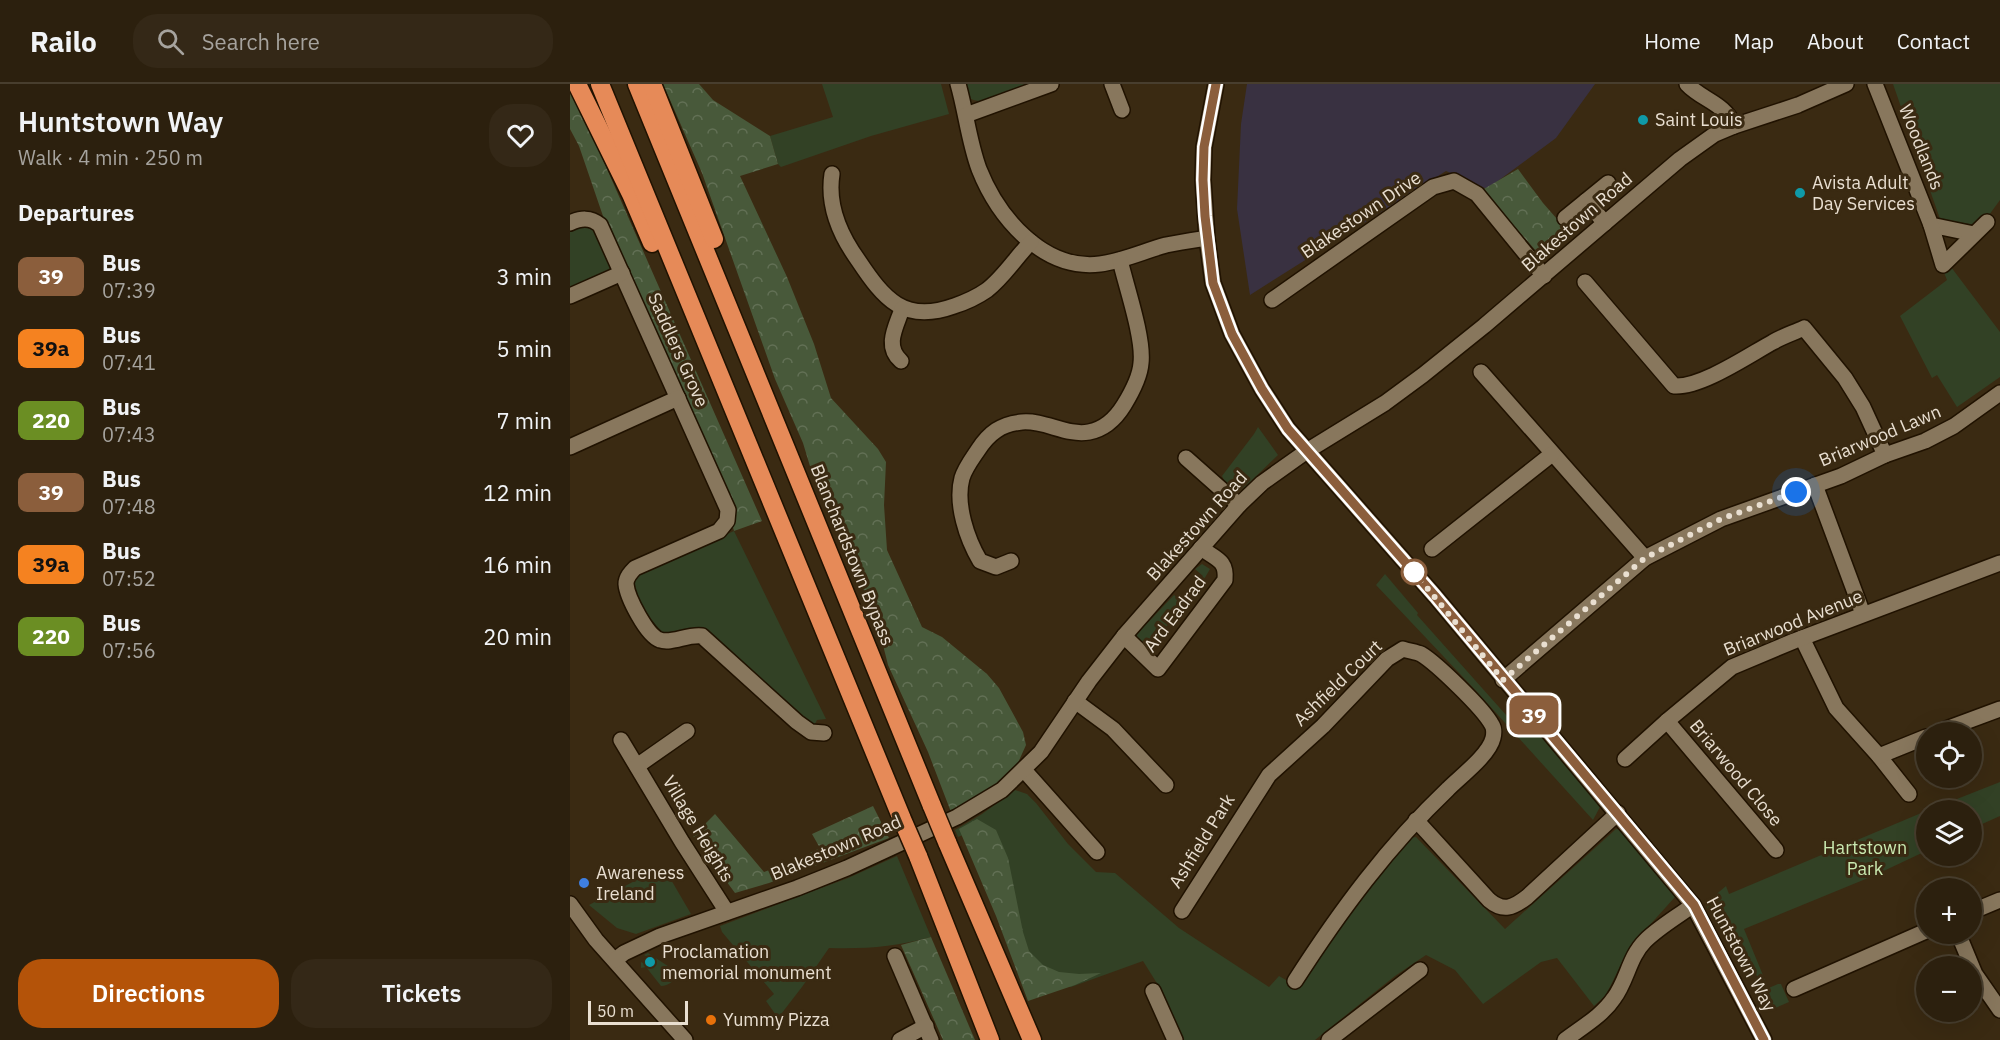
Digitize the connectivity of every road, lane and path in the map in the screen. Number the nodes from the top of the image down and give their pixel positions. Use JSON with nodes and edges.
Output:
{"nodes":[{"id":1,"x":577,"y":84,"type":"edge"},
{"id":2,"x":600,"y":84,"type":"edge"},
{"id":3,"x":637,"y":84,"type":"edge"},
{"id":4,"x":652,"y":84,"type":"edge"},
{"id":5,"x":958,"y":84,"type":"edge"},
{"id":6,"x":1051,"y":84,"type":"edge"},
{"id":7,"x":1112,"y":84,"type":"edge"},
{"id":8,"x":1216,"y":84,"type":"edge"},
{"id":9,"x":1687,"y":84,"type":"edge"},
{"id":10,"x":1846,"y":84,"type":"edge"},
{"id":11,"x":1875,"y":84,"type":"edge"},
{"id":12,"x":1122,"y":110,"type":"dead end"},
{"id":13,"x":966,"y":114,"type":"junction"},
{"id":14,"x":1734,"y":126,"type":"junction"},
{"id":15,"x":832,"y":174,"type":"dead end"},
{"id":16,"x":1608,"y":183,"type":"dead end"},
{"id":17,"x":1586,"y":201,"type":"junction"},
{"id":18,"x":1565,"y":218,"type":"dead end"},
{"id":19,"x":1987,"y":222,"type":"dead end"},
{"id":20,"x":570,"y":223,"type":"edge"},
{"id":21,"x":1605,"y":223,"type":"junction"},
{"id":22,"x":1931,"y":225,"type":"junction"},
{"id":23,"x":1974,"y":234,"type":"junction"},
{"id":24,"x":1207,"y":238,"type":"junction"},
{"id":25,"x":1031,"y":242,"type":"junction"},
{"id":26,"x":1119,"y":260,"type":"junction"},
{"id":27,"x":622,"y":273,"type":"junction"},
{"id":28,"x":1544,"y":276,"type":"junction"},
{"id":29,"x":1585,"y":282,"type":"dead end"},
{"id":30,"x":570,"y":296,"type":"edge"},
{"id":31,"x":1272,"y":300,"type":"dead end"},
{"id":32,"x":902,"y":309,"type":"junction"},
{"id":33,"x":901,"y":361,"type":"dead end"},
{"id":34,"x":1481,"y":372,"type":"dead end"},
{"id":35,"x":2000,"y":393,"type":"edge"},
{"id":36,"x":678,"y":398,"type":"junction"},
{"id":37,"x":570,"y":447,"type":"edge"},
{"id":38,"x":785,"y":448,"type":"junction"},
{"id":39,"x":1307,"y":451,"type":"junction"},
{"id":40,"x":1552,"y":454,"type":"junction"},
{"id":41,"x":1885,"y":455,"type":"junction"},
{"id":42,"x":1186,"y":458,"type":"dead end"},
{"id":43,"x":1815,"y":485,"type":"junction"},
{"id":44,"x":1239,"y":505,"type":"junction"},
{"id":45,"x":1201,"y":548,"type":"junction"},
{"id":46,"x":1432,"y":549,"type":"dead end"},
{"id":47,"x":1645,"y":558,"type":"junction"},
{"id":48,"x":1011,"y":561,"type":"dead end"},
{"id":49,"x":2000,"y":563,"type":"edge"},
{"id":50,"x":1863,"y":614,"type":"junction"},
{"id":51,"x":1124,"y":636,"type":"junction"},
{"id":52,"x":1802,"y":638,"type":"junction"},
{"id":53,"x":1503,"y":680,"type":"junction"},
{"id":54,"x":1075,"y":701,"type":"junction"},
{"id":55,"x":2000,"y":709,"type":"edge"},
{"id":56,"x":860,"y":717,"type":"junction"},
{"id":57,"x":1667,"y":721,"type":"junction"},
{"id":58,"x":1965,"y":722,"type":"edge"},
{"id":59,"x":687,"y":731,"type":"dead end"},
{"id":60,"x":825,"y":734,"type":"dead end"},
{"id":61,"x":621,"y":740,"type":"dead end"},
{"id":62,"x":1916,"y":741,"type":"edge"},
{"id":63,"x":1879,"y":756,"type":"junction"},
{"id":64,"x":1625,"y":759,"type":"dead end"},
{"id":65,"x":637,"y":766,"type":"junction"},
{"id":66,"x":1024,"y":770,"type":"junction"},
{"id":67,"x":1157,"y":782,"type":"dead end"},
{"id":68,"x":1256,"y":793,"type":"joint"},
{"id":69,"x":1909,"y":794,"type":"dead end"},
{"id":70,"x":1618,"y":813,"type":"junction"},
{"id":71,"x":1416,"y":820,"type":"junction"},
{"id":72,"x":1776,"y":850,"type":"dead end"},
{"id":73,"x":1097,"y":852,"type":"dead end"},
{"id":74,"x":2000,"y":900,"type":"edge"},
{"id":75,"x":570,"y":904,"type":"edge"},
{"id":76,"x":1694,"y":905,"type":"junction"},
{"id":77,"x":1982,"y":907,"type":"edge"},
{"id":78,"x":1182,"y":911,"type":"dead end"},
{"id":79,"x":727,"y":912,"type":"junction"},
{"id":80,"x":1916,"y":935,"type":"edge"},
{"id":81,"x":1963,"y":944,"type":"edge"},
{"id":82,"x":895,"y":956,"type":"dead end"},
{"id":83,"x":615,"y":960,"type":"junction"},
{"id":84,"x":1420,"y":970,"type":"dead end"},
{"id":85,"x":1294,"y":981,"type":"dead end"},
{"id":86,"x":1794,"y":989,"type":"dead end"},
{"id":87,"x":1153,"y":991,"type":"dead end"},
{"id":88,"x":2000,"y":1010,"type":"edge"},
{"id":89,"x":928,"y":1033,"type":"edge"},
{"id":90,"x":685,"y":1040,"type":"edge"},
{"id":91,"x":900,"y":1040,"type":"edge"},
{"id":92,"x":990,"y":1040,"type":"edge"},
{"id":93,"x":1032,"y":1040,"type":"edge"},
{"id":94,"x":1175,"y":1040,"type":"edge"},
{"id":95,"x":1329,"y":1040,"type":"edge"},
{"id":96,"x":1565,"y":1040,"type":"edge"},
{"id":97,"x":1764,"y":1040,"type":"edge"}],
"edges":[{"from":1,"to":56,"type":"highway"},
{"from":2,"to":56,"type":"highway"},
{"from":3,"to":38,"type":"highway","name":"Blanchardstown Bypass"},
{"from":4,"to":38,"type":"highway"},
{"from":5,"to":13,"type":"street"},
{"from":6,"to":13,"type":"street"},
{"from":7,"to":12,"type":"street"},
{"from":8,"to":24,"type":"street","name":"Huntstown Way"},
{"from":9,"to":14,"type":"street"},
{"from":10,"to":14,"type":"street","name":"Blakestown Road"},
{"from":11,"to":22,"type":"street","name":"Woodlands"},
{"from":13,"to":25,"type":"street"},
{"from":14,"to":21,"type":"street","name":"Blakestown Road"},
{"from":15,"to":32,"type":"street"},
{"from":16,"to":17,"type":"street"},
{"from":17,"to":18,"type":"street"},
{"from":17,"to":21,"type":"street"},
{"from":19,"to":23,"type":"street","name":"Woodlands"},
{"from":20,"to":27,"type":"street","name":"Saddlers Grove"},
{"from":21,"to":28,"type":"street","name":"Blakestown Road"},
{"from":22,"to":23,"type":"street"},
{"from":22,"to":23,"type":"street","name":"Woodlands"},
{"from":24,"to":26,"type":"street"},
{"from":24,"to":39,"type":"street","name":"Huntstown Way"},
{"from":25,"to":26,"type":"street"},
{"from":25,"to":32,"type":"street"},
{"from":26,"to":48,"type":"street"},
{"from":27,"to":30,"type":"street"},
{"from":27,"to":36,"type":"street","name":"Saddlers Grove"},
{"from":28,"to":31,"type":"street","name":"Blakestown Drive"},
{"from":28,"to":39,"type":"street","name":"Blakestown Road"},
{"from":29,"to":41,"type":"street"},
{"from":32,"to":33,"type":"street"},
{"from":34,"to":40,"type":"street"},
{"from":35,"to":41,"type":"street","name":"Briarwood Lawn"},
{"from":36,"to":37,"type":"street"},
{"from":36,"to":60,"type":"street","name":"Saddlers Grove"},
{"from":38,"to":93,"type":"highway","name":"Blanchardstown Bypass","bridge":true},
{"from":39,"to":44,"type":"street","name":"Blakestown Road"},
{"from":39,"to":53,"type":"street","name":"Huntstown Way"},
{"from":40,"to":46,"type":"street"},
{"from":40,"to":47,"type":"street"},
{"from":41,"to":43,"type":"street","name":"Briarwood Lawn"},
{"from":42,"to":44,"type":"street"},
{"from":43,"to":47,"type":"street","name":"Briarwood Lawn"},
{"from":43,"to":50,"type":"street"},
{"from":44,"to":45,"type":"street","name":"Blakestown Road"},
{"from":45,"to":51,"type":"street","name":"Blakestown Road"},
{"from":45,"to":51,"type":"street","name":"Ard Eadrad"},
{"from":47,"to":53,"type":"street","name":"Briarwood Lawn"},
{"from":49,"to":50,"type":"street","name":"Briarwood Avenue"},
{"from":50,"to":52,"type":"street","name":"Briarwood Avenue"},
{"from":51,"to":54,"type":"street","name":"Blakestown Road"},
{"from":52,"to":57,"type":"street","name":"Briarwood Avenue"},
{"from":52,"to":63,"type":"street"},
{"from":53,"to":70,"type":"street","name":"Huntstown Way"},
{"from":54,"to":66,"type":"street","name":"Blakestown Road"},
{"from":54,"to":67,"type":"street"},
{"from":55,"to":58,"type":"street"},
{"from":56,"to":92,"type":"highway","bridge":true},
{"from":57,"to":64,"type":"street","name":"Briarwood Avenue"},
{"from":57,"to":72,"type":"street","name":"Briarwood Close"},
{"from":59,"to":65,"type":"street","name":"Village Heights"},
{"from":61,"to":65,"type":"street","name":"Village Heights"},
{"from":62,"to":63,"type":"street"},
{"from":63,"to":69,"type":"street"},
{"from":65,"to":79,"type":"street","name":"Village Heights"},
{"from":66,"to":73,"type":"street"},
{"from":66,"to":79,"type":"street","name":"Blakestown Road"},
{"from":68,"to":71,"type":"street","name":"Ashfield Court"},
{"from":68,"to":78,"type":"street","name":"Ashfield Park"},
{"from":70,"to":71,"type":"street"},
{"from":70,"to":76,"type":"street","name":"Huntstown Way"},
{"from":71,"to":85,"type":"street","name":"Ashfield Court"},
{"from":74,"to":77,"type":"street"},
{"from":75,"to":83,"type":"street"},
{"from":76,"to":96,"type":"street"},
{"from":76,"to":97,"type":"street","name":"Huntstown Way"},
{"from":79,"to":83,"type":"street","name":"Blakestown Road"},
{"from":80,"to":86,"type":"street"},
{"from":81,"to":88,"type":"street"},
{"from":82,"to":89,"type":"street"},
{"from":83,"to":90,"type":"street"},
{"from":84,"to":95,"type":"street"},
{"from":87,"to":94,"type":"street"},
{"from":89,"to":91,"type":"street"}]}
